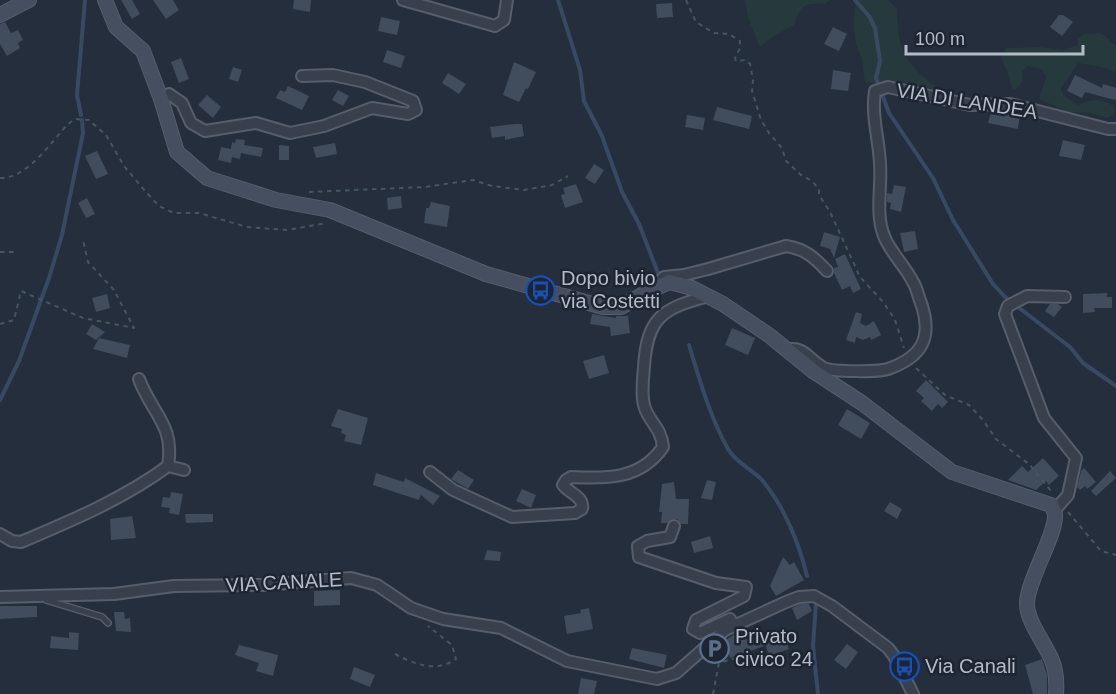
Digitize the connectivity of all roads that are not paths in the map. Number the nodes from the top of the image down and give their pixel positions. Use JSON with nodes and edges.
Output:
{"nodes":[{"id":1,"x":29,"y":0,"type":"edge"},
{"id":2,"x":105,"y":0,"type":"edge"},
{"id":3,"x":403,"y":0,"type":"edge"},
{"id":4,"x":507,"y":0,"type":"edge"},
{"id":5,"x":0,"y":15,"type":"edge"},
{"id":6,"x":302,"y":76,"type":"dead end"},
{"id":7,"x":161,"y":99,"type":"junction"},
{"id":8,"x":1116,"y":129,"type":"edge"},
{"id":9,"x":827,"y":270,"type":"dead end"},
{"id":10,"x":654,"y":289,"type":"junction"},
{"id":11,"x":709,"y":296,"type":"junction"},
{"id":12,"x":1065,"y":297,"type":"dead end"},
{"id":13,"x":786,"y":350,"type":"junction"},
{"id":14,"x":139,"y":379,"type":"dead end"},
{"id":15,"x":168,"y":466,"type":"junction"},
{"id":16,"x":183,"y":470,"type":"dead end"},
{"id":17,"x":430,"y":472,"type":"dead end"},
{"id":18,"x":1058,"y":507,"type":"junction"},
{"id":19,"x":674,"y":526,"type":"dead end"},
{"id":20,"x":0,"y":534,"type":"edge"},
{"id":21,"x":34,"y":596,"type":"junction"},
{"id":22,"x":0,"y":597,"type":"edge"},
{"id":23,"x":108,"y":623,"type":"dead end"},
{"id":24,"x":733,"y":626,"type":"junction"},
{"id":25,"x":913,"y":694,"type":"edge"},
{"id":26,"x":1056,"y":694,"type":"edge"}],
"edges":[{"from":1,"to":5,"type":"street"},
{"from":2,"to":7,"type":"street"},
{"from":3,"to":4,"type":"street"},
{"from":6,"to":7,"type":"street"},
{"from":7,"to":10,"type":"street"},
{"from":8,"to":13,"type":"street","name":"VIA DI LANDEA"},
{"from":9,"to":10,"type":"street"},
{"from":10,"to":11,"type":"street"},
{"from":11,"to":13,"type":"street"},
{"from":11,"to":17,"type":"street"},
{"from":12,"to":18,"type":"street"},
{"from":13,"to":18,"type":"street"},
{"from":14,"to":15,"type":"street"},
{"from":15,"to":16,"type":"street"},
{"from":15,"to":20,"type":"street"},
{"from":18,"to":26,"type":"street"},
{"from":19,"to":24,"type":"street"},
{"from":21,"to":22,"type":"street","name":"VIA CANALE"},
{"from":21,"to":23,"type":"lane"},
{"from":21,"to":24,"type":"street","name":"VIA CANALE"},
{"from":24,"to":25,"type":"street","name":"VIA CANALE"}]}
